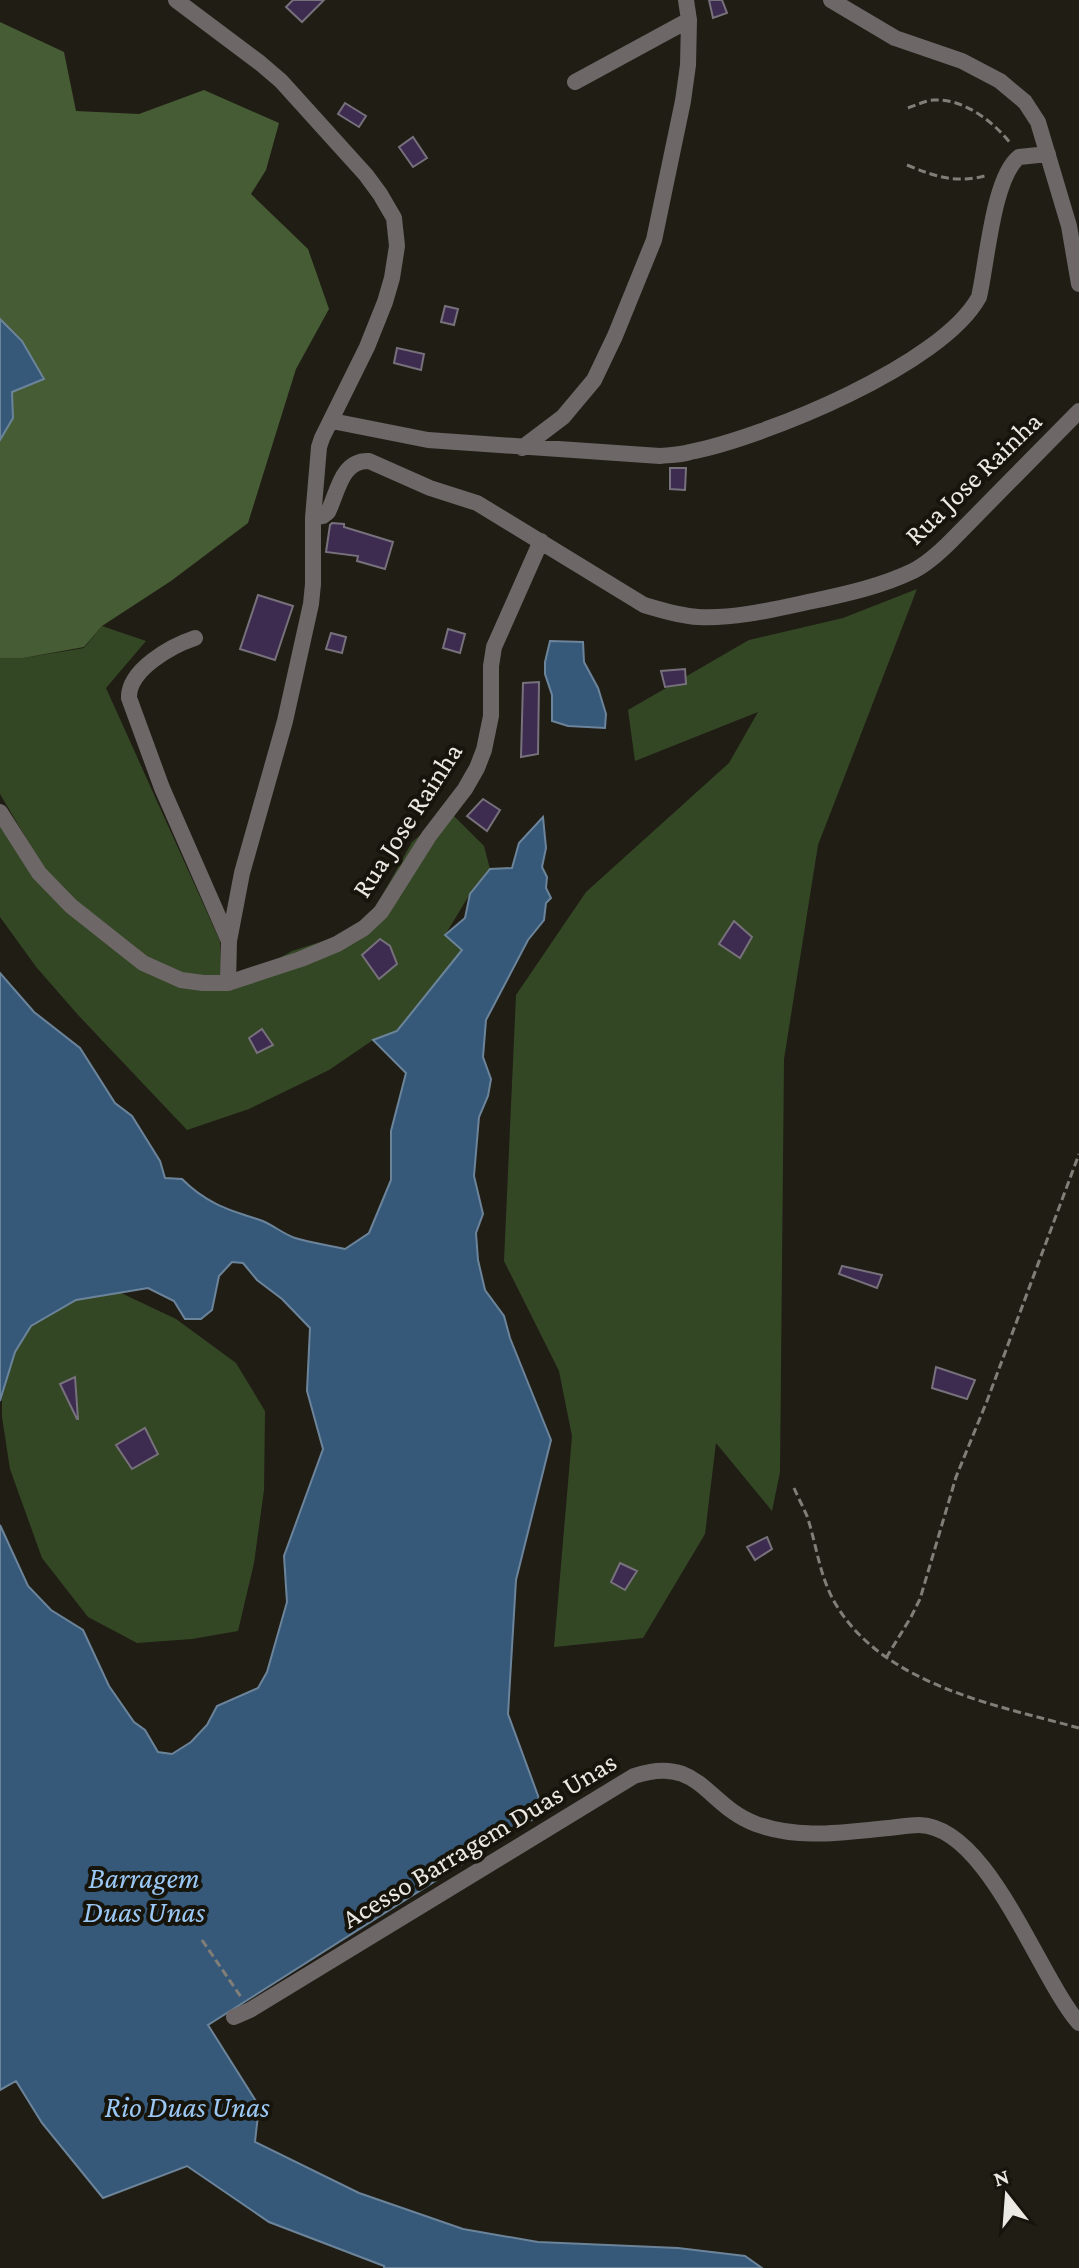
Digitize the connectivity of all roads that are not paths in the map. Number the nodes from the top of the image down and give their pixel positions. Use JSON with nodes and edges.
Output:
{"nodes":[{"id":1,"x":176,"y":0,"type":"edge"},
{"id":2,"x":686,"y":0,"type":"edge"},
{"id":3,"x":831,"y":0,"type":"edge"},
{"id":4,"x":689,"y":20,"type":"junction"},
{"id":5,"x":575,"y":82,"type":"dead end"},
{"id":6,"x":1048,"y":154,"type":"junction"},
{"id":7,"x":1079,"y":284,"type":"edge"},
{"id":8,"x":1079,"y":399,"type":"edge"},
{"id":9,"x":1079,"y":412,"type":"edge"},
{"id":10,"x":332,"y":421,"type":"junction"},
{"id":11,"x":522,"y":448,"type":"junction"},
{"id":12,"x":313,"y":518,"type":"junction"},
{"id":13,"x":541,"y":541,"type":"junction"},
{"id":14,"x":195,"y":638,"type":"dead end"},
{"id":15,"x":0,"y":812,"type":"edge"},
{"id":16,"x":229,"y":941,"type":"junction"},
{"id":17,"x":228,"y":983,"type":"junction"},
{"id":18,"x":242,"y":2013,"type":"road end"},
{"id":19,"x":1079,"y":2023,"type":"edge"}],
"edges":[{"from":1,"to":10,"type":"street"},
{"from":2,"to":4,"type":"street"},
{"from":3,"to":6,"type":"street"},
{"from":4,"to":5,"type":"street"},
{"from":4,"to":11,"type":"street"},
{"from":6,"to":7,"type":"street"},
{"from":6,"to":11,"type":"street"},
{"from":8,"to":9,"type":"street"},
{"from":9,"to":13,"type":"street","name":"Rua Jose Rainha"},
{"from":10,"to":11,"type":"street"},
{"from":10,"to":12,"type":"street"},
{"from":12,"to":13,"type":"street","name":"Rua Jose Rainha"},
{"from":12,"to":16,"type":"street"},
{"from":13,"to":17,"type":"street","name":"Rua Jose Rainha"},
{"from":14,"to":16,"type":"street"},
{"from":15,"to":17,"type":"street","name":"Rua Jose Rainha"},
{"from":16,"to":17,"type":"street"},
{"from":18,"to":19,"type":"street","name":"Acesso Barragem Duas Unas"}]}
